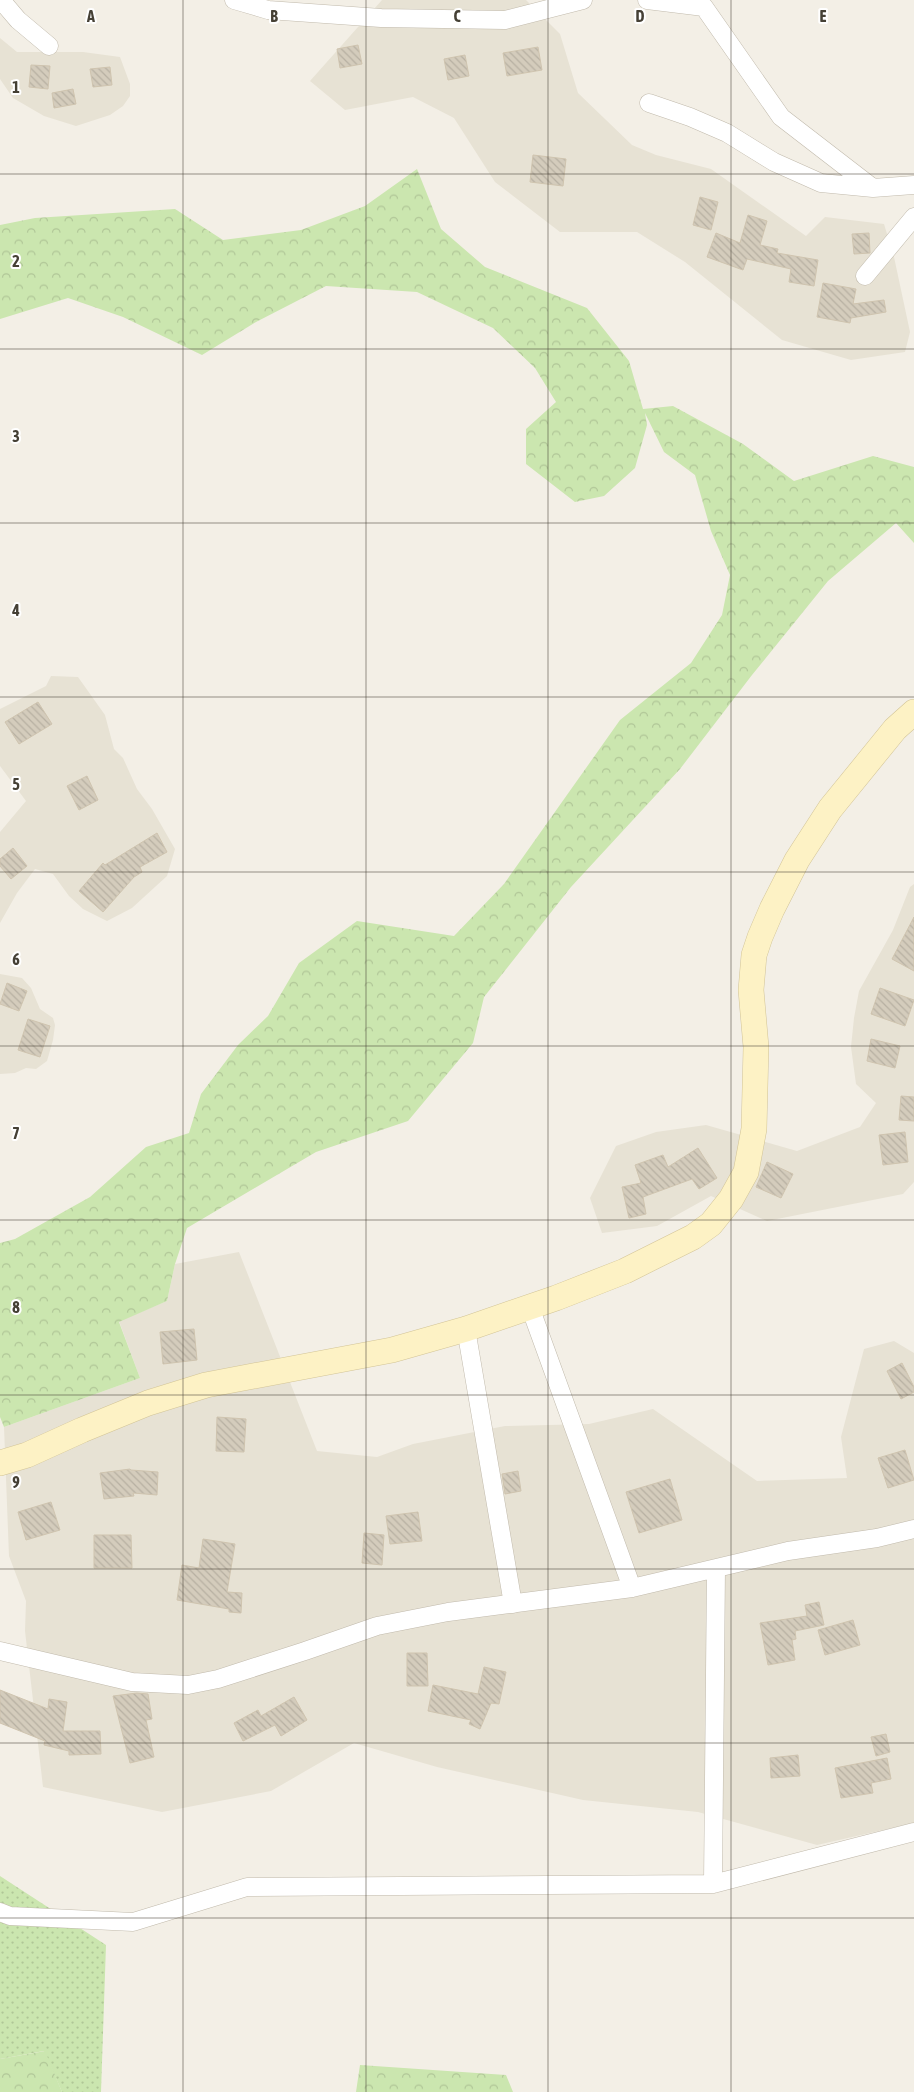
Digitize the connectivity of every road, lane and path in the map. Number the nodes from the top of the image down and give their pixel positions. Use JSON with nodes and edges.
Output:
{"nodes":[{"id":1,"x":1,"y":0,"type":"edge"},
{"id":2,"x":234,"y":0,"type":"edge"},
{"id":3,"x":583,"y":0,"type":"edge"},
{"id":4,"x":647,"y":0,"type":"edge"},
{"id":5,"x":49,"y":46,"type":"dead end"},
{"id":6,"x":648,"y":103,"type":"dead end"},
{"id":7,"x":914,"y":185,"type":"edge"},
{"id":8,"x":873,"y":188,"type":"junction"},
{"id":9,"x":914,"y":217,"type":"edge"},
{"id":10,"x":864,"y":276,"type":"dead end"},
{"id":11,"x":914,"y":712,"type":"edge"},
{"id":12,"x":904,"y":728,"type":"edge"},
{"id":13,"x":530,"y":1307,"type":"junction"},
{"id":14,"x":466,"y":1329,"type":"junction"},
{"id":15,"x":0,"y":1463,"type":"edge"},
{"id":16,"x":914,"y":1529,"type":"edge"},
{"id":17,"x":716,"y":1568,"type":"junction"},
{"id":18,"x":632,"y":1588,"type":"junction"},
{"id":19,"x":513,"y":1604,"type":"junction"},
{"id":20,"x":0,"y":1651,"type":"edge"},
{"id":21,"x":914,"y":1832,"type":"edge"},
{"id":22,"x":713,"y":1884,"type":"junction"},
{"id":23,"x":0,"y":1912,"type":"edge"}],
"edges":[{"from":1,"to":5,"type":"street"},
{"from":2,"to":3,"type":"street"},
{"from":4,"to":8,"type":"street"},
{"from":6,"to":8,"type":"street"},
{"from":7,"to":8,"type":"street"},
{"from":9,"to":10,"type":"street"},
{"from":11,"to":12,"type":"street"},
{"from":12,"to":13,"type":"street"},
{"from":13,"to":14,"type":"street"},
{"from":13,"to":18,"type":"street"},
{"from":14,"to":15,"type":"street"},
{"from":14,"to":19,"type":"street"},
{"from":16,"to":17,"type":"street"},
{"from":17,"to":18,"type":"street"},
{"from":17,"to":22,"type":"street"},
{"from":18,"to":19,"type":"street"},
{"from":19,"to":20,"type":"street"},
{"from":21,"to":22,"type":"street"},
{"from":22,"to":23,"type":"street"}]}
